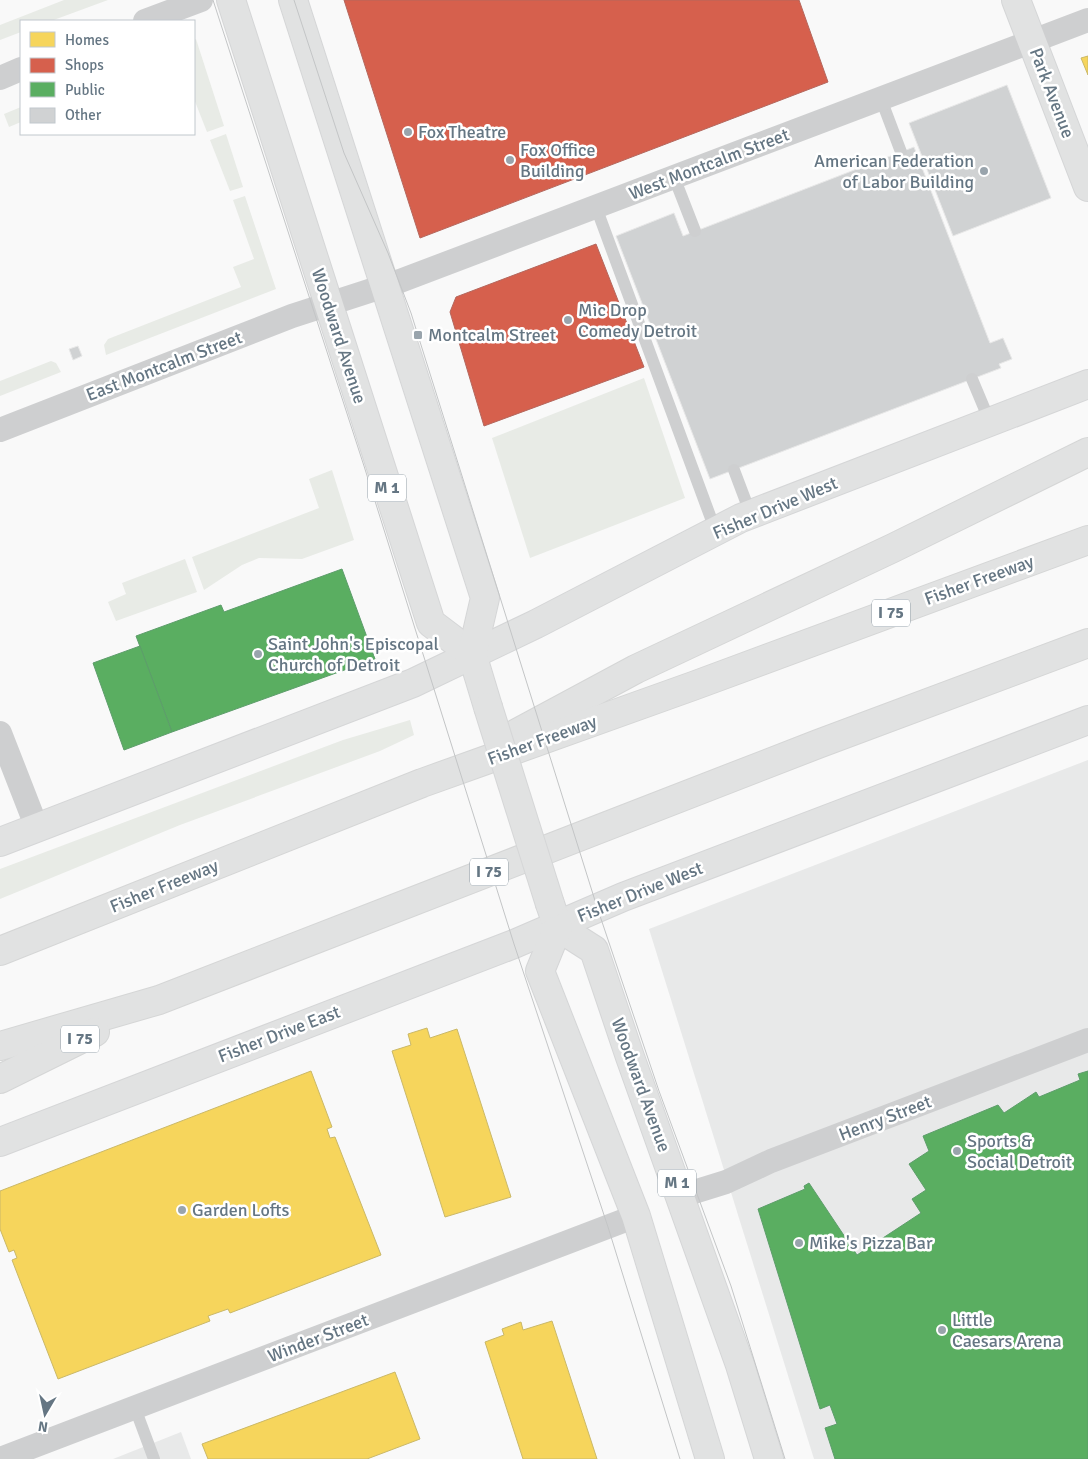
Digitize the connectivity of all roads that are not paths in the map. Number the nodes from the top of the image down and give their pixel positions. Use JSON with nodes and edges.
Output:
{"nodes":[{"id":1,"x":202,"y":0,"type":"edge"},
{"id":2,"x":231,"y":0,"type":"edge"},
{"id":3,"x":293,"y":0,"type":"edge"},
{"id":4,"x":1016,"y":0,"type":"edge"},
{"id":5,"x":148,"y":20,"type":"edge"},
{"id":6,"x":1088,"y":20,"type":"edge"},
{"id":7,"x":1032,"y":42,"type":"junction"},
{"id":8,"x":20,"y":69,"type":"edge"},
{"id":9,"x":0,"y":78,"type":"edge"},
{"id":10,"x":881,"y":99,"type":"junction"},
{"id":11,"x":901,"y":152,"type":"dead end"},
{"id":12,"x":674,"y":177,"type":"junction"},
{"id":13,"x":1088,"y":187,"type":"edge"},
{"id":14,"x":596,"y":207,"type":"junction"},
{"id":15,"x":695,"y":231,"type":"dead end"},
{"id":16,"x":384,"y":287,"type":"junction"},
{"id":17,"x":328,"y":304,"type":"junction"},
{"id":18,"x":972,"y":379,"type":"dead end"},
{"id":19,"x":1088,"y":384,"type":"edge"},
{"id":20,"x":990,"y":422,"type":"junction"},
{"id":21,"x":0,"y":430,"type":"edge"},
{"id":22,"x":1088,"y":452,"type":"edge"},
{"id":23,"x":734,"y":470,"type":"dead end"},
{"id":24,"x":750,"y":515,"type":"junction"},
{"id":25,"x":716,"y":532,"type":"junction"},
{"id":26,"x":1088,"y":540,"type":"edge"},
{"id":27,"x":1088,"y":643,"type":"edge"},
{"id":28,"x":472,"y":654,"type":"junction"},
{"id":29,"x":1088,"y":720,"type":"edge"},
{"id":30,"x":0,"y":733,"type":"edge"},
{"id":31,"x":422,"y":783,"type":"junction"},
{"id":32,"x":38,"y":828,"type":"junction"},
{"id":33,"x":0,"y":842,"type":"edge"},
{"id":34,"x":554,"y":915,"type":"junction"},
{"id":35,"x":0,"y":951,"type":"edge"},
{"id":36,"x":159,"y":1000,"type":"junction"},
{"id":37,"x":1088,"y":1040,"type":"edge"},
{"id":38,"x":0,"y":1046,"type":"edge"},
{"id":39,"x":0,"y":1079,"type":"edge"},
{"id":40,"x":0,"y":1142,"type":"edge"},
{"id":41,"x":681,"y":1196,"type":"junction"},
{"id":42,"x":636,"y":1216,"type":"junction"},
{"id":43,"x":136,"y":1408,"type":"junction"},
{"id":44,"x":0,"y":1459,"type":"edge"},
{"id":45,"x":154,"y":1459,"type":"edge"},
{"id":46,"x":710,"y":1459,"type":"edge"},
{"id":47,"x":770,"y":1459,"type":"edge"}],
"edges":[{"from":1,"to":5,"type":"street"},
{"from":2,"to":17,"type":"main road","name":"Woodward Avenue","number":"M 1"},
{"from":3,"to":16,"type":"main road"},
{"from":4,"to":7,"type":"main road","name":"Park Avenue"},
{"from":6,"to":7,"type":"street","name":"West Montcalm Street"},
{"from":7,"to":10,"type":"street","name":"West Montcalm Street"},
{"from":7,"to":13,"type":"main road","name":"Park Avenue"},
{"from":8,"to":9,"type":"street"},
{"from":10,"to":11,"type":"lane"},
{"from":10,"to":12,"type":"street","name":"West Montcalm Street"},
{"from":12,"to":14,"type":"street","name":"West Montcalm Street"},
{"from":12,"to":15,"type":"lane"},
{"from":14,"to":16,"type":"street","name":"West Montcalm Street"},
{"from":14,"to":25,"type":"lane"},
{"from":16,"to":17,"type":"street","name":"West Montcalm Street"},
{"from":16,"to":28,"type":"main road"},
{"from":17,"to":21,"type":"street","name":"East Montcalm Street"},
{"from":17,"to":28,"type":"main road","name":"Woodward Avenue","number":"M 1"},
{"from":18,"to":20,"type":"lane"},
{"from":19,"to":20,"type":"main road","name":"Fisher Drive West"},
{"from":20,"to":24,"type":"main road","name":"Fisher Drive West"},
{"from":22,"to":31,"type":"main road"},
{"from":23,"to":24,"type":"lane"},
{"from":24,"to":25,"type":"main road","name":"Fisher Drive West"},
{"from":25,"to":28,"type":"main road","name":"Fisher Drive West"},
{"from":26,"to":31,"type":"main road","name":"Fisher Freeway","number":"I 75"},
{"from":27,"to":36,"type":"main road","number":"I 75"},
{"from":28,"to":32,"type":"main road"},
{"from":28,"to":34,"type":"main road","bridge":true},
{"from":29,"to":34,"type":"main road","name":"Fisher Drive West"},
{"from":30,"to":32,"type":"street"},
{"from":31,"to":35,"type":"main road","name":"Fisher Freeway","number":"I 75"},
{"from":32,"to":33,"type":"main road"},
{"from":34,"to":40,"type":"main road","name":"Fisher Drive East"},
{"from":34,"to":41,"type":"main road","name":"Woodward Avenue","number":"M 1"},
{"from":34,"to":42,"type":"main road"},
{"from":36,"to":38,"type":"main road"},
{"from":36,"to":39,"type":"main road","number":"I 75"},
{"from":37,"to":41,"type":"street","name":"Henry Street"},
{"from":41,"to":47,"type":"main road","name":"Woodward Avenue","number":"M 1"},
{"from":42,"to":43,"type":"street","name":"Winder Street"},
{"from":42,"to":46,"type":"main road"},
{"from":43,"to":44,"type":"street","name":"Winder Street"},
{"from":43,"to":45,"type":"lane"}]}
